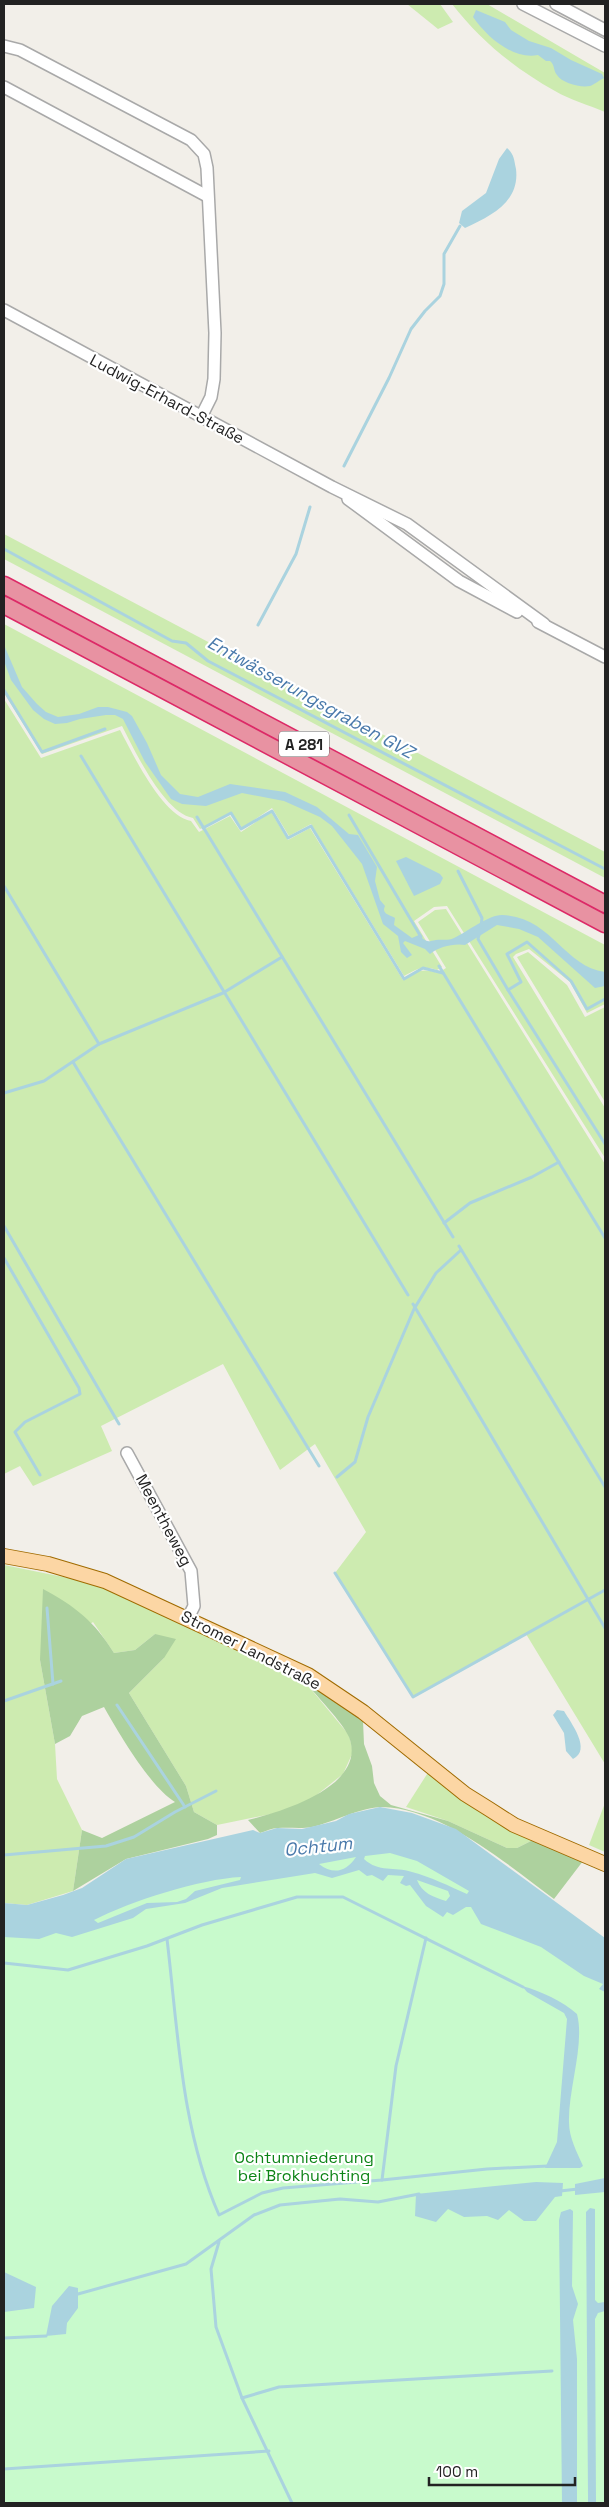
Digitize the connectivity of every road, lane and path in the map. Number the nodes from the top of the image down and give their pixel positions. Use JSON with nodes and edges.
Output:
{"nodes":[{"id":1,"x":523,"y":4,"type":"edge"},
{"id":2,"x":551,"y":4,"type":"edge"},
{"id":3,"x":556,"y":4,"type":"edge"},
{"id":4,"x":546,"y":16,"type":"junction"},
{"id":5,"x":605,"y":30,"type":"edge"},
{"id":6,"x":4,"y":46,"type":"edge"},
{"id":7,"x":605,"y":46,"type":"edge"},
{"id":8,"x":4,"y":87,"type":"edge"},
{"id":9,"x":207,"y":196,"type":"junction"},
{"id":10,"x":4,"y":310,"type":"edge"},
{"id":11,"x":201,"y":417,"type":"junction"},
{"id":12,"x":332,"y":487,"type":"junction"},
{"id":13,"x":4,"y":585,"type":"edge"},
{"id":14,"x":4,"y":605,"type":"edge"},
{"id":15,"x":544,"y":624,"type":"junction"},
{"id":16,"x":605,"y":656,"type":"edge"},
{"id":17,"x":605,"y":904,"type":"edge"},
{"id":18,"x":605,"y":924,"type":"edge"},
{"id":19,"x":127,"y":1452,"type":"dead end"},
{"id":20,"x":4,"y":1556,"type":"edge"},
{"id":21,"x":188,"y":1618,"type":"junction"},
{"id":22,"x":605,"y":1864,"type":"edge"}],
"edges":[{"from":1,"to":4,"type":"street"},
{"from":2,"to":4,"type":"street"},
{"from":3,"to":5,"type":"street"},
{"from":4,"to":7,"type":"street"},
{"from":6,"to":9,"type":"street"},
{"from":8,"to":9,"type":"street"},
{"from":9,"to":11,"type":"street"},
{"from":10,"to":11,"type":"street","name":"Ludwig-Erhard-Straße"},
{"from":11,"to":12,"type":"street","name":"Ludwig-Erhard-Straße"},
{"from":12,"to":15,"type":"street","name":"Ludwig-Erhard-Straße"},
{"from":12,"to":15,"type":"street","name":"Ludwig-Erhard-Straße"},
{"from":13,"to":17,"type":"highway","number":"A 281"},
{"from":14,"to":18,"type":"highway","number":"A 281"},
{"from":15,"to":16,"type":"street","name":"Ludwig-Erhard-Straße"},
{"from":19,"to":21,"type":"street","name":"Meentheweg"},
{"from":20,"to":21,"type":"main road","name":"Stromer Landstraße"},
{"from":21,"to":22,"type":"main road","name":"Stromer Landstraße"}]}
